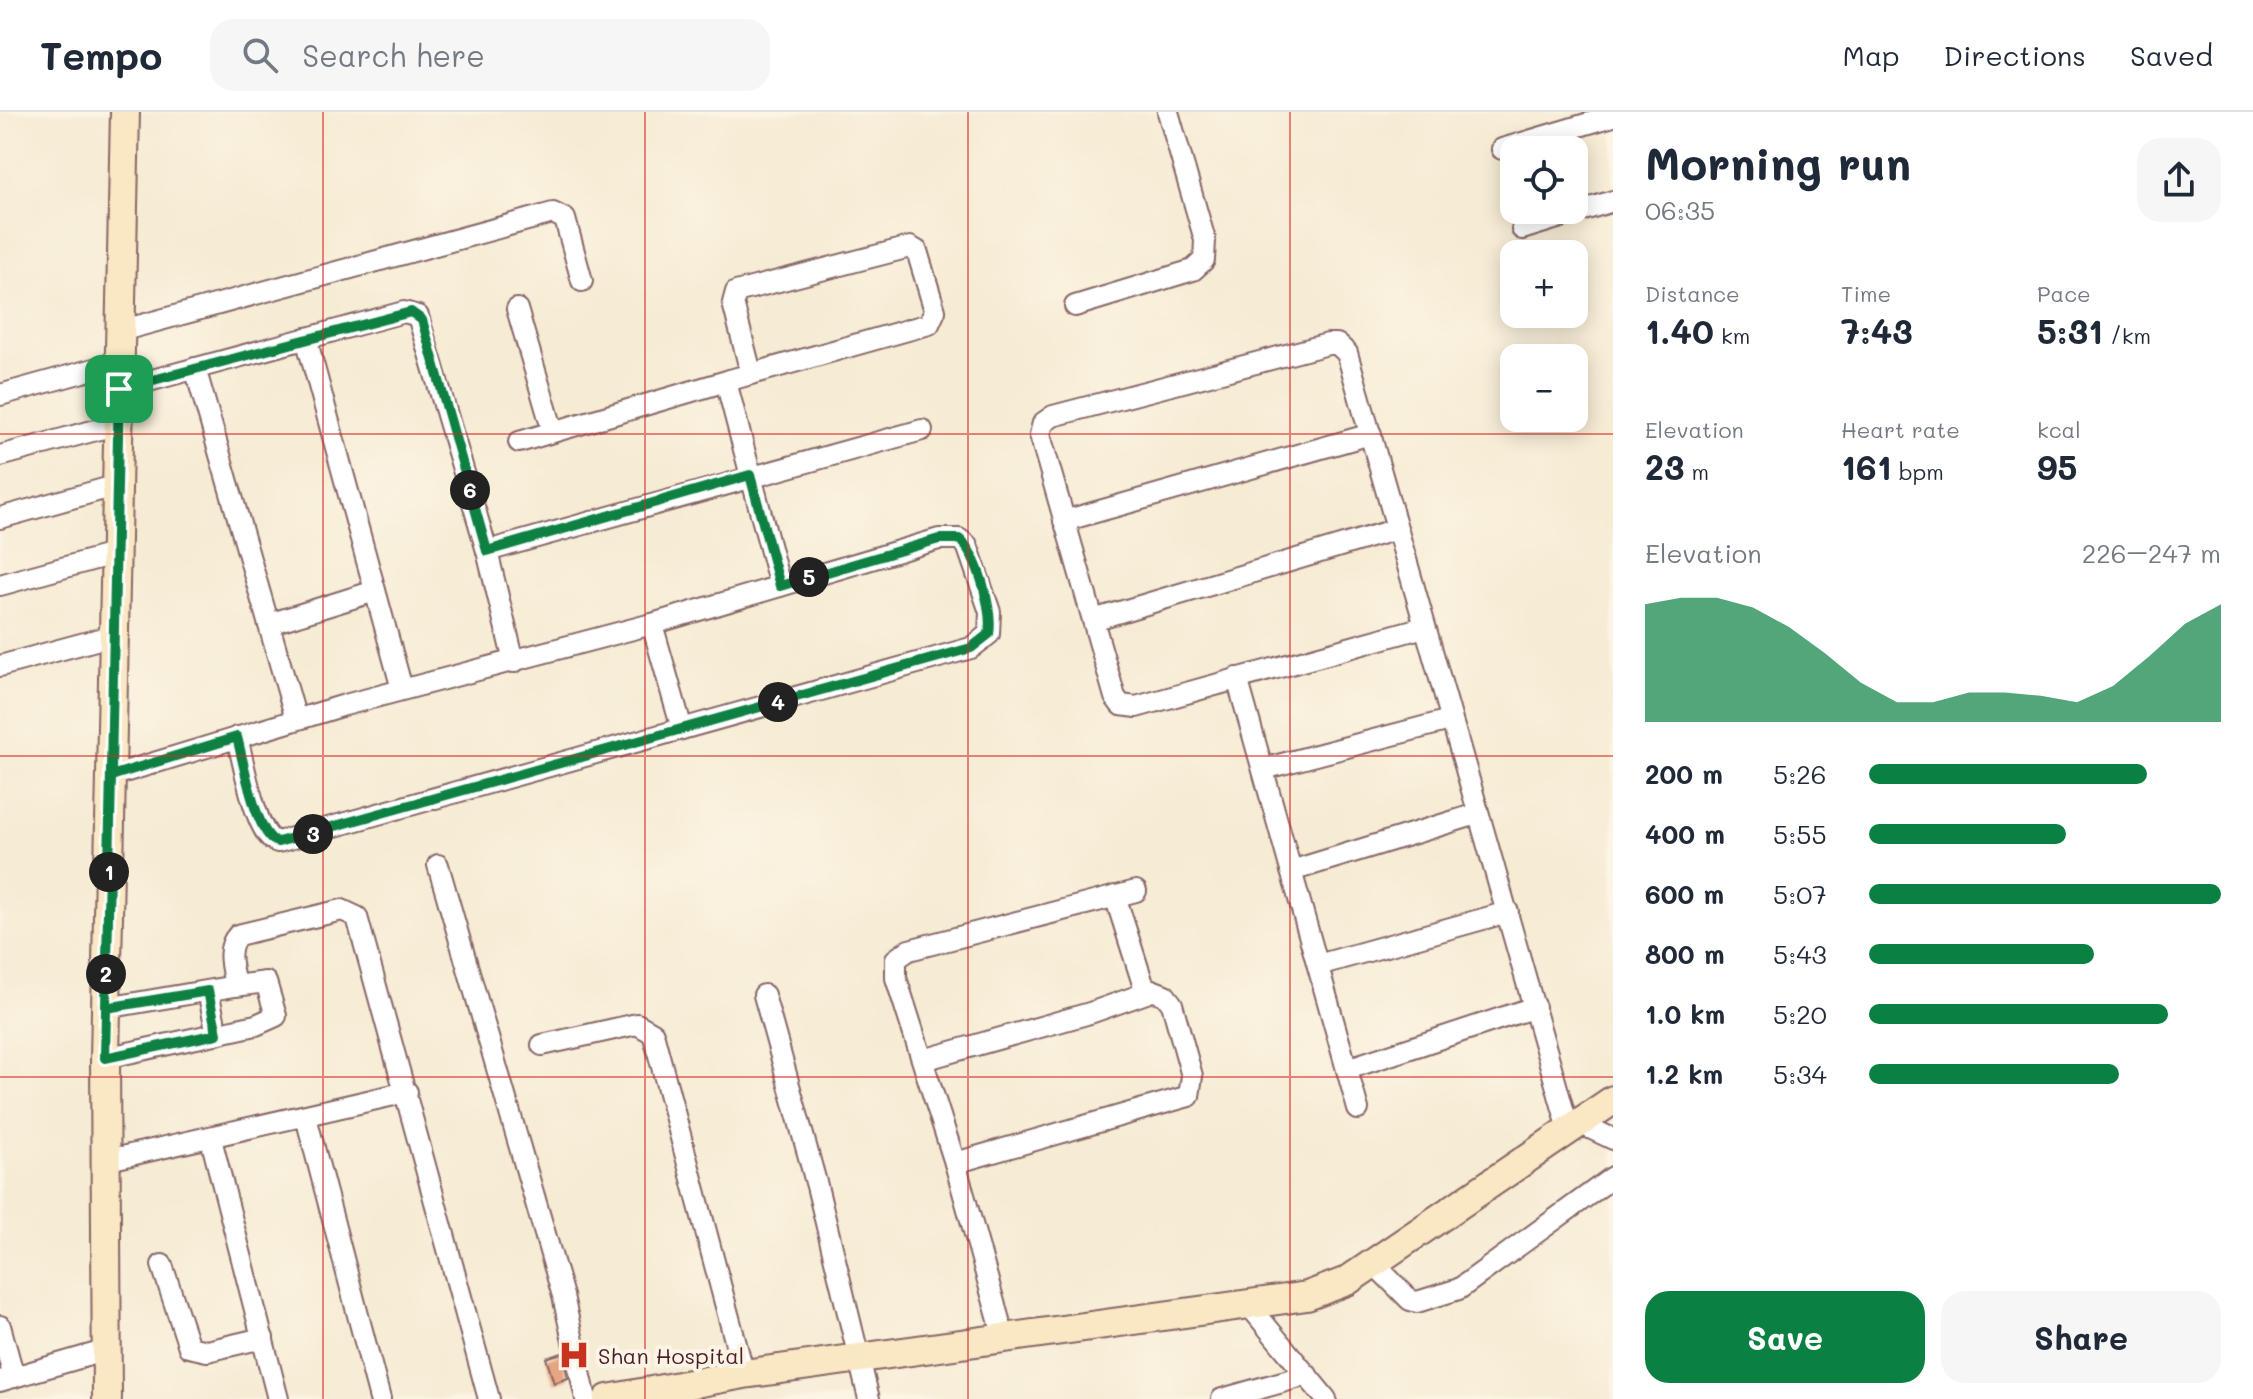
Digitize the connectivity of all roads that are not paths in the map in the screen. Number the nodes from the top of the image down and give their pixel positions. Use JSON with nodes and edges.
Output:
{"nodes":[{"id":1,"x":125,"y":112,"type":"edge"},
{"id":2,"x":1168,"y":112,"type":"edge"},
{"id":3,"x":1613,"y":116,"type":"edge"},
{"id":4,"x":1546,"y":136,"type":"edge"},
{"id":5,"x":1613,"y":201,"type":"edge"},
{"id":6,"x":1522,"y":229,"type":"dead end"},
{"id":7,"x":582,"y":281,"type":"dead end"},
{"id":8,"x":1075,"y":306,"type":"dead end"},
{"id":9,"x":517,"y":309,"type":"dead end"},
{"id":10,"x":120,"y":331,"type":"junction"},
{"id":11,"x":306,"y":338,"type":"junction"},
{"id":12,"x":195,"y":368,"type":"junction"},
{"id":13,"x":751,"y":373,"type":"junction"},
{"id":14,"x":119,"y":375,"type":"junction"},
{"id":15,"x":730,"y":380,"type":"junction"},
{"id":16,"x":0,"y":395,"type":"edge"},
{"id":17,"x":118,"y":424,"type":"junction"},
{"id":18,"x":922,"y":430,"type":"dead end"},
{"id":19,"x":553,"y":432,"type":"junction"},
{"id":20,"x":1371,"y":434,"type":"junction"},
{"id":21,"x":519,"y":442,"type":"dead end"},
{"id":22,"x":0,"y":456,"type":"edge"},
{"id":23,"x":750,"y":475,"type":"junction"},
{"id":24,"x":118,"y":485,"type":"junction"},
{"id":25,"x":0,"y":518,"type":"edge"},
{"id":26,"x":1064,"y":521,"type":"junction"},
{"id":27,"x":1397,"y":529,"type":"junction"},
{"id":28,"x":487,"y":551,"type":"junction"},
{"id":29,"x":117,"y":553,"type":"junction"},
{"id":30,"x":0,"y":585,"type":"edge"},
{"id":31,"x":780,"y":586,"type":"junction"},
{"id":32,"x":375,"y":591,"type":"junction"},
{"id":33,"x":1093,"y":620,"type":"junction"},
{"id":34,"x":269,"y":624,"type":"junction"},
{"id":35,"x":652,"y":624,"type":"junction"},
{"id":36,"x":1424,"y":627,"type":"junction"},
{"id":37,"x":114,"y":635,"type":"junction"},
{"id":38,"x":514,"y":662,"type":"junction"},
{"id":39,"x":0,"y":666,"type":"edge"},
{"id":40,"x":1237,"y":678,"type":"junction"},
{"id":41,"x":402,"y":689,"type":"junction"},
{"id":42,"x":296,"y":719,"type":"junction"},
{"id":43,"x":1450,"y":720,"type":"junction"},
{"id":44,"x":682,"y":729,"type":"junction"},
{"id":45,"x":237,"y":737,"type":"junction"},
{"id":46,"x":1263,"y":769,"type":"junction"},
{"id":47,"x":111,"y":776,"type":"junction"},
{"id":48,"x":1477,"y":814,"type":"junction"},
{"id":49,"x":438,"y":865,"type":"dead end"},
{"id":50,"x":1291,"y":871,"type":"junction"},
{"id":51,"x":1136,"y":891,"type":"dead end"},
{"id":52,"x":1115,"y":896,"type":"junction"},
{"id":53,"x":1508,"y":912,"type":"junction"},
{"id":54,"x":1318,"y":965,"type":"junction"},
{"id":55,"x":235,"y":986,"type":"junction"},
{"id":56,"x":208,"y":991,"type":"junction"},
{"id":57,"x":1149,"y":992,"type":"junction"},
{"id":58,"x":764,"y":995,"type":"dead end"},
{"id":59,"x":1535,"y":1007,"type":"junction"},
{"id":60,"x":106,"y":1008,"type":"junction"},
{"id":61,"x":217,"y":1034,"type":"junction"},
{"id":62,"x":542,"y":1045,"type":"dead end"},
{"id":63,"x":105,"y":1058,"type":"junction"},
{"id":64,"x":923,"y":1060,"type":"junction"},
{"id":65,"x":1347,"y":1069,"type":"junction"},
{"id":66,"x":407,"y":1092,"type":"junction"},
{"id":67,"x":1613,"y":1100,"type":"edge"},
{"id":68,"x":1358,"y":1109,"type":"dead end"},
{"id":69,"x":306,"y":1117,"type":"junction"},
{"id":70,"x":1574,"y":1126,"type":"junction"},
{"id":71,"x":211,"y":1139,"type":"junction"},
{"id":72,"x":1613,"y":1139,"type":"edge"},
{"id":73,"x":104,"y":1161,"type":"junction"},
{"id":74,"x":955,"y":1163,"type":"junction"},
{"id":75,"x":1613,"y":1177,"type":"edge"},
{"id":76,"x":1373,"y":1263,"type":"junction"},
{"id":77,"x":162,"y":1265,"type":"dead end"},
{"id":78,"x":1248,"y":1304,"type":"junction"},
{"id":79,"x":0,"y":1326,"type":"edge"},
{"id":80,"x":263,"y":1338,"type":"junction"},
{"id":81,"x":1004,"y":1338,"type":"junction"},
{"id":82,"x":107,"y":1350,"type":"junction"},
{"id":83,"x":858,"y":1358,"type":"junction"},
{"id":84,"x":744,"y":1374,"type":"junction"},
{"id":85,"x":1307,"y":1375,"type":"junction"},
{"id":86,"x":7,"y":1379,"type":"edge"},
{"id":87,"x":107,"y":1399,"type":"edge"},
{"id":88,"x":278,"y":1399,"type":"edge"},
{"id":89,"x":380,"y":1399,"type":"edge"},
{"id":90,"x":489,"y":1399,"type":"edge"},
{"id":91,"x":586,"y":1399,"type":"edge"},
{"id":92,"x":608,"y":1399,"type":"edge"},
{"id":93,"x":869,"y":1399,"type":"edge"},
{"id":94,"x":1222,"y":1399,"type":"edge"},
{"id":95,"x":1326,"y":1399,"type":"edge"}],
"edges":[{"from":1,"to":10,"type":"street"},
{"from":2,"to":8,"type":"street"},
{"from":3,"to":4,"type":"street"},
{"from":5,"to":6,"type":"street"},
{"from":7,"to":10,"type":"street"},
{"from":9,"to":19,"type":"street"},
{"from":10,"to":14,"type":"street"},
{"from":11,"to":12,"type":"street"},
{"from":11,"to":28,"type":"street"},
{"from":11,"to":32,"type":"street"},
{"from":12,"to":14,"type":"street"},
{"from":12,"to":34,"type":"street"},
{"from":13,"to":13,"type":"street"},
{"from":13,"to":15,"type":"street"},
{"from":14,"to":16,"type":"street"},
{"from":14,"to":17,"type":"street"},
{"from":15,"to":19,"type":"street"},
{"from":15,"to":23,"type":"street"},
{"from":17,"to":22,"type":"street"},
{"from":17,"to":24,"type":"street"},
{"from":18,"to":23,"type":"street"},
{"from":19,"to":21,"type":"street"},
{"from":20,"to":26,"type":"street"},
{"from":20,"to":26,"type":"street"},
{"from":20,"to":27,"type":"street"},
{"from":23,"to":28,"type":"street"},
{"from":23,"to":31,"type":"street"},
{"from":24,"to":25,"type":"street"},
{"from":24,"to":29,"type":"street"},
{"from":26,"to":33,"type":"street"},
{"from":27,"to":33,"type":"street"},
{"from":27,"to":36,"type":"street"},
{"from":28,"to":38,"type":"street"},
{"from":29,"to":30,"type":"street"},
{"from":29,"to":37,"type":"street"},
{"from":31,"to":35,"type":"street"},
{"from":31,"to":44,"type":"street"},
{"from":32,"to":34,"type":"street"},
{"from":32,"to":41,"type":"street"},
{"from":33,"to":40,"type":"street"},
{"from":34,"to":42,"type":"street"},
{"from":35,"to":38,"type":"street"},
{"from":35,"to":44,"type":"street"},
{"from":36,"to":40,"type":"street"},
{"from":36,"to":43,"type":"street"},
{"from":37,"to":39,"type":"street"},
{"from":37,"to":47,"type":"street"},
{"from":38,"to":41,"type":"street"},
{"from":40,"to":46,"type":"street"},
{"from":41,"to":42,"type":"street"},
{"from":42,"to":45,"type":"street"},
{"from":43,"to":46,"type":"street"},
{"from":43,"to":48,"type":"street"},
{"from":44,"to":45,"type":"street"},
{"from":45,"to":47,"type":"street"},
{"from":46,"to":50,"type":"street"},
{"from":47,"to":60,"type":"street"},
{"from":48,"to":50,"type":"street"},
{"from":48,"to":53,"type":"street"},
{"from":49,"to":91,"type":"street"},
{"from":50,"to":54,"type":"street"},
{"from":51,"to":52,"type":"street"},
{"from":52,"to":57,"type":"street"},
{"from":52,"to":64,"type":"street"},
{"from":53,"to":54,"type":"street"},
{"from":53,"to":59,"type":"street"},
{"from":54,"to":65,"type":"street"},
{"from":55,"to":56,"type":"street"},
{"from":55,"to":61,"type":"street"},
{"from":55,"to":66,"type":"street"},
{"from":56,"to":60,"type":"street"},
{"from":56,"to":61,"type":"street"},
{"from":57,"to":64,"type":"street"},
{"from":57,"to":74,"type":"street"},
{"from":58,"to":83,"type":"street"},
{"from":59,"to":65,"type":"street"},
{"from":59,"to":70,"type":"street"},
{"from":60,"to":63,"type":"street"},
{"from":61,"to":63,"type":"street"},
{"from":62,"to":84,"type":"street"},
{"from":63,"to":73,"type":"street"},
{"from":64,"to":74,"type":"street"},
{"from":65,"to":68,"type":"street"},
{"from":66,"to":69,"type":"street"},
{"from":66,"to":90,"type":"street"},
{"from":67,"to":70,"type":"street"},
{"from":69,"to":71,"type":"street"},
{"from":69,"to":89,"type":"street"},
{"from":70,"to":72,"type":"street"},
{"from":70,"to":76,"type":"street"},
{"from":71,"to":73,"type":"street"},
{"from":71,"to":80,"type":"street"},
{"from":73,"to":82,"type":"street"},
{"from":74,"to":81,"type":"street"},
{"from":75,"to":76,"type":"street"},
{"from":76,"to":78,"type":"street"},
{"from":77,"to":80,"type":"street"},
{"from":78,"to":81,"type":"street"},
{"from":78,"to":85,"type":"street"},
{"from":79,"to":86,"type":"street"},
{"from":80,"to":88,"type":"street"},
{"from":81,"to":83,"type":"street"},
{"from":82,"to":86,"type":"street"},
{"from":82,"to":87,"type":"street"},
{"from":83,"to":84,"type":"street"},
{"from":83,"to":93,"type":"street"},
{"from":84,"to":92,"type":"street"},
{"from":85,"to":94,"type":"street"},
{"from":85,"to":95,"type":"street"}]}
